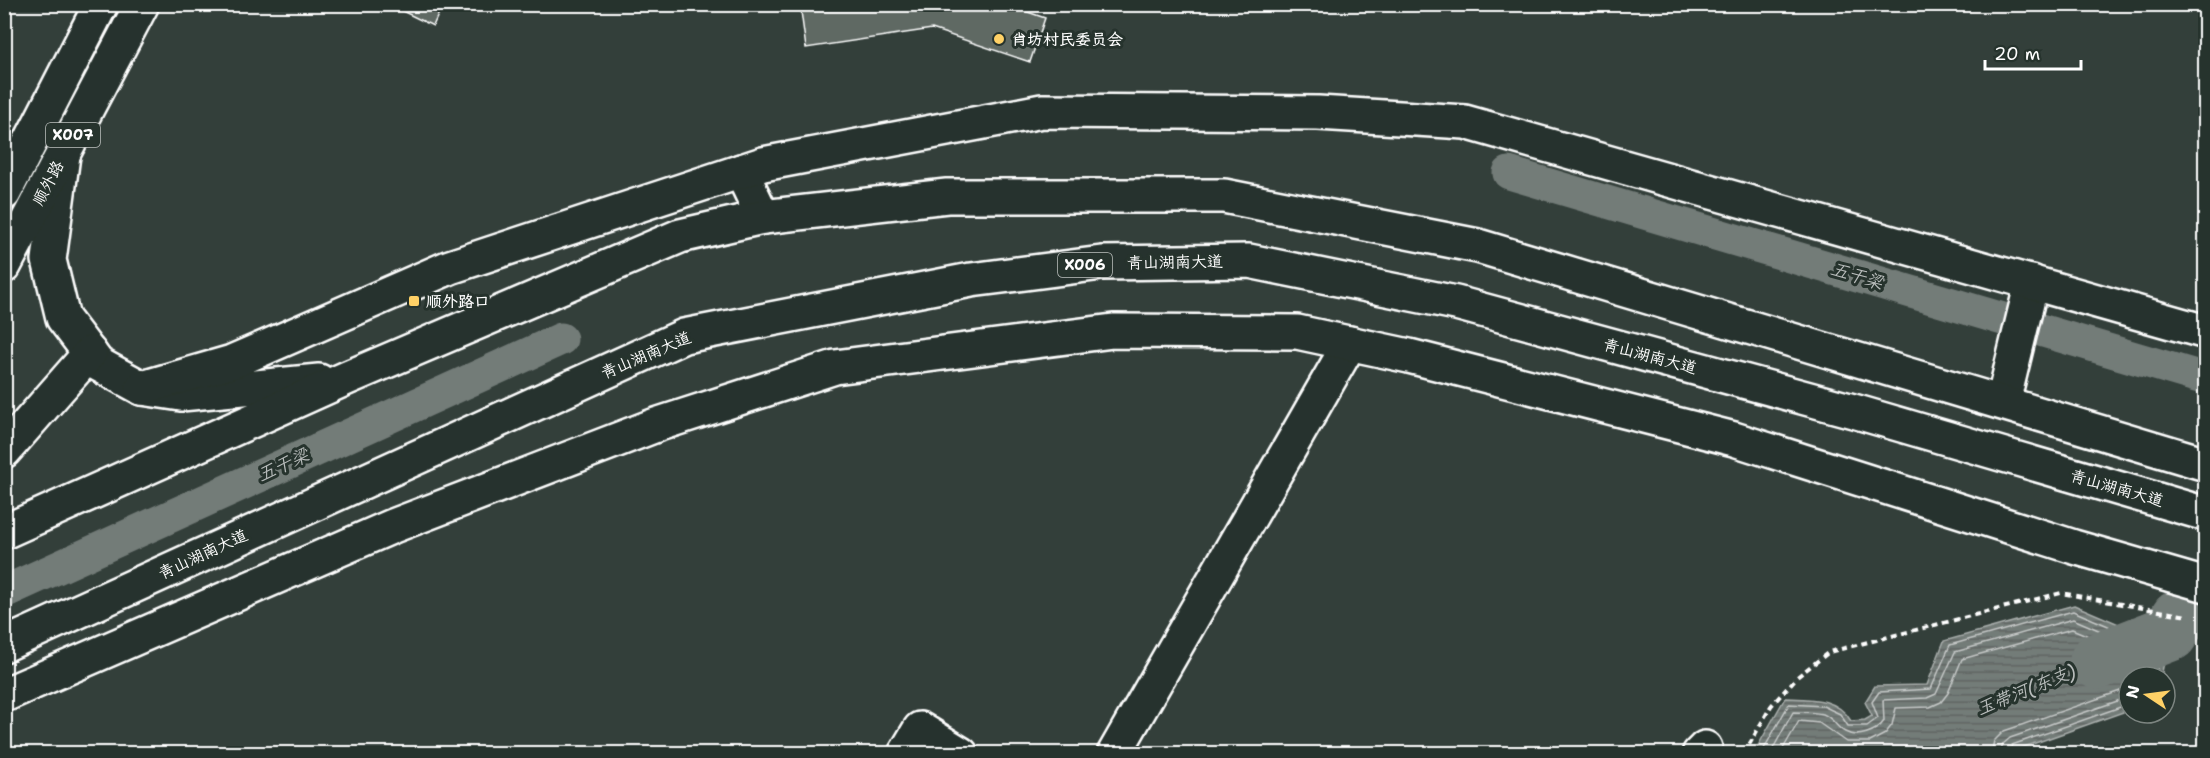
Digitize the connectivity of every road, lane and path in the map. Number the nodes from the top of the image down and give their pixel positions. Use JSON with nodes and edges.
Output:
{"nodes":[{"id":1,"x":101,"y":4,"type":"edge"},
{"id":2,"x":142,"y":4,"type":"edge"},
{"id":3,"x":63,"y":155,"type":"junction"},
{"id":4,"x":741,"y":171,"type":"junction"},
{"id":5,"x":4,"y":193,"type":"edge"},
{"id":6,"x":763,"y":217,"type":"junction"},
{"id":7,"x":4,"y":266,"type":"edge"},
{"id":8,"x":2031,"y":286,"type":"junction"},
{"id":9,"x":2205,"y":332,"type":"edge"},
{"id":10,"x":1350,"y":344,"type":"junction"},
{"id":11,"x":90,"y":353,"type":"junction"},
{"id":12,"x":347,"y":378,"type":"junction"},
{"id":13,"x":142,"y":388,"type":"junction"},
{"id":14,"x":2003,"y":402,"type":"junction"},
{"id":15,"x":4,"y":451,"type":"edge"},
{"id":16,"x":2205,"y":464,"type":"edge"},
{"id":17,"x":2205,"y":514,"type":"edge"},
{"id":18,"x":4,"y":532,"type":"edge"},
{"id":19,"x":2205,"y":585,"type":"edge"},
{"id":20,"x":2195,"y":618,"type":"dead end"},
{"id":21,"x":4,"y":645,"type":"edge"},
{"id":22,"x":4,"y":695,"type":"edge"},
{"id":23,"x":905,"y":753,"type":"edge"},
{"id":24,"x":962,"y":753,"type":"edge"},
{"id":25,"x":1114,"y":753,"type":"edge"},
{"id":26,"x":1744,"y":753,"type":"edge"}],
"edges":[{"from":1,"to":5,"type":"main road","name":"顺外路"},
{"from":2,"to":3,"type":"main road","name":"顺外路","number":"X007"},
{"from":3,"to":7,"type":"main road","name":"顺外路","number":"X007"},
{"from":3,"to":11,"type":"main road"},
{"from":4,"to":6,"type":"main road"},
{"from":4,"to":8,"type":"main road"},
{"from":4,"to":13,"type":"main road"},
{"from":6,"to":12,"type":"main road"},
{"from":6,"to":14,"type":"main road"},
{"from":8,"to":9,"type":"main road"},
{"from":8,"to":14,"type":"main road"},
{"from":10,"to":19,"type":"main road"},
{"from":10,"to":22,"type":"main road"},
{"from":10,"to":25,"type":"main road"},
{"from":11,"to":13,"type":"main road"},
{"from":11,"to":15,"type":"main road"},
{"from":12,"to":13,"type":"main road"},
{"from":12,"to":18,"type":"main road"},
{"from":14,"to":16,"type":"main road"},
{"from":17,"to":21,"type":"main road","name":"青山湖南大道","number":"X006"},
{"from":20,"to":26,"type":"path"},
{"from":23,"to":24,"type":"main road"}]}
